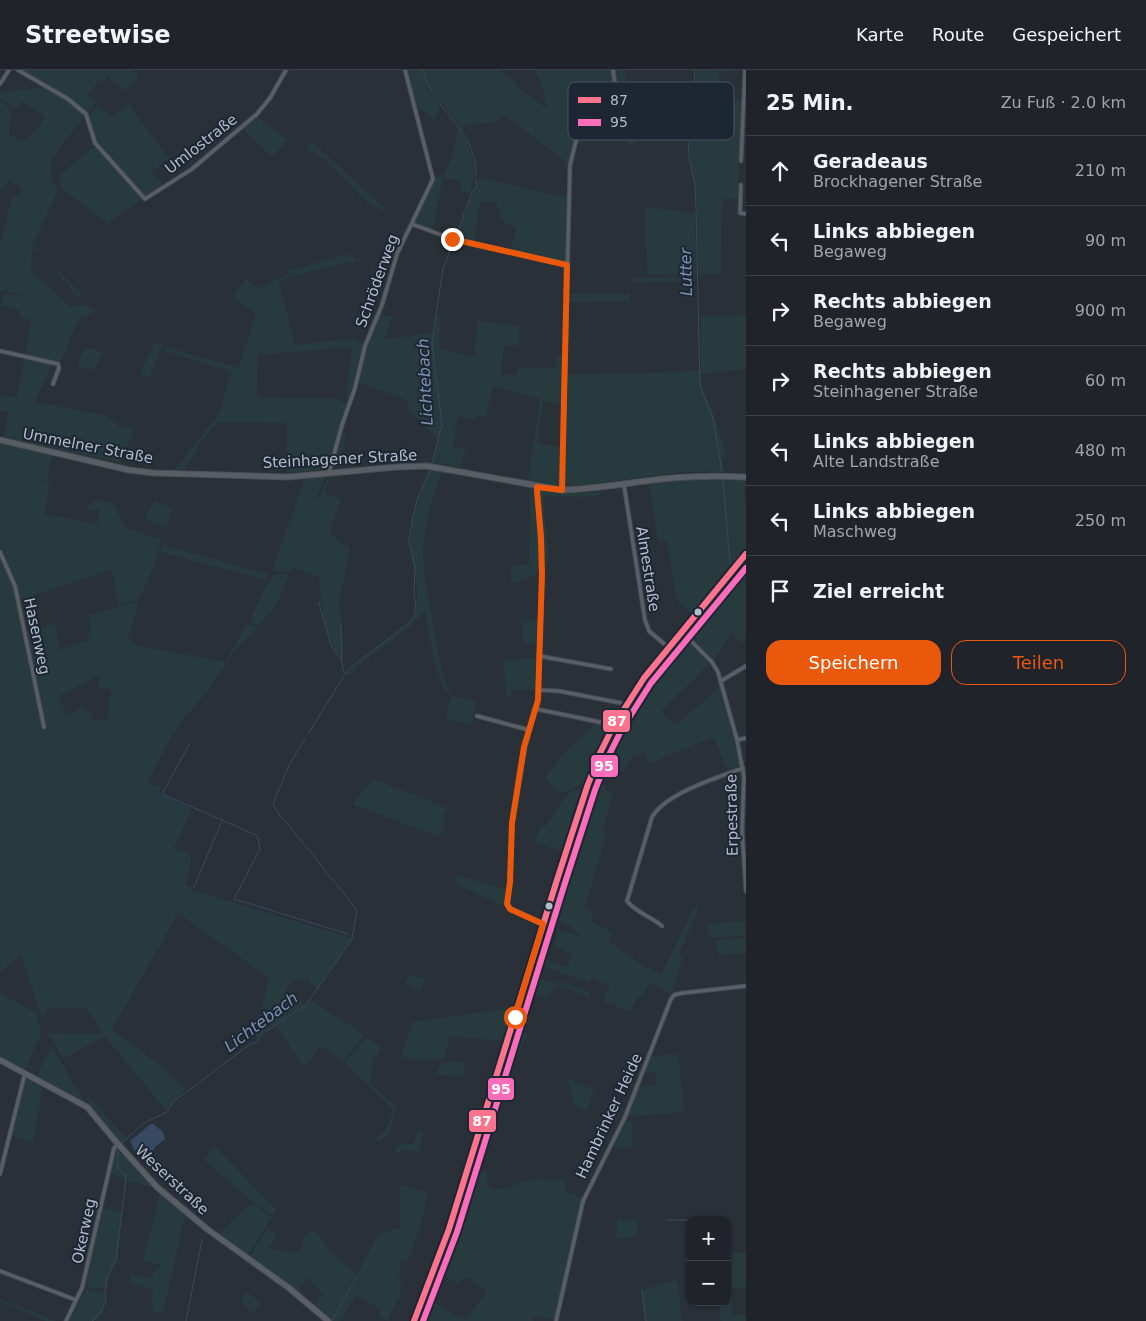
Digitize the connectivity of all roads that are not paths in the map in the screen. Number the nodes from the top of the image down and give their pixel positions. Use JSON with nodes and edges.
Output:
{"nodes":[{"id":1,"x":9,"y":70,"type":"edge"},
{"id":2,"x":18,"y":70,"type":"edge"},
{"id":3,"x":286,"y":70,"type":"edge"},
{"id":4,"x":405,"y":70,"type":"edge"},
{"id":5,"x":745,"y":70,"type":"edge"},
{"id":6,"x":0,"y":84,"type":"edge"},
{"id":7,"x":577,"y":140,"type":"edge"},
{"id":8,"x":741,"y":161,"type":"dead end"},
{"id":9,"x":741,"y":185,"type":"dead end"},
{"id":10,"x":746,"y":214,"type":"edge"},
{"id":11,"x":412,"y":224,"type":"junction"},
{"id":12,"x":567,"y":265,"type":"junction"},
{"id":13,"x":0,"y":352,"type":"edge"},
{"id":14,"x":53,"y":384,"type":"dead end"},
{"id":15,"x":0,"y":440,"type":"edge"},
{"id":16,"x":172,"y":473,"type":"joint"},
{"id":17,"x":329,"y":473,"type":"junction"},
{"id":18,"x":746,"y":476,"type":"edge"},
{"id":19,"x":624,"y":485,"type":"junction"},
{"id":20,"x":537,"y":487,"type":"junction"},
{"id":21,"x":562,"y":490,"type":"junction"},
{"id":22,"x":0,"y":552,"type":"edge"},
{"id":23,"x":746,"y":554,"type":"edge"},
{"id":24,"x":682,"y":631,"type":"junction"},
{"id":25,"x":668,"y":648,"type":"junction"},
{"id":26,"x":539,"y":656,"type":"junction"},
{"id":27,"x":746,"y":666,"type":"edge"},
{"id":28,"x":611,"y":669,"type":"dead end"},
{"id":29,"x":721,"y":681,"type":"junction"},
{"id":30,"x":539,"y":690,"type":"junction"},
{"id":31,"x":625,"y":705,"type":"junction"},
{"id":32,"x":536,"y":710,"type":"junction"},
{"id":33,"x":477,"y":716,"type":"dead end"},
{"id":34,"x":614,"y":724,"type":"junction"},
{"id":35,"x":44,"y":727,"type":"dead end"},
{"id":36,"x":529,"y":730,"type":"junction"},
{"id":37,"x":746,"y":738,"type":"edge"},
{"id":38,"x":737,"y":740,"type":"junction"},
{"id":39,"x":743,"y":768,"type":"junction"},
{"id":40,"x":746,"y":891,"type":"edge"},
{"id":41,"x":543,"y":924,"type":"junction"},
{"id":42,"x":662,"y":926,"type":"dead end"},
{"id":43,"x":746,"y":986,"type":"edge"},
{"id":44,"x":0,"y":1060,"type":"edge"},
{"id":45,"x":25,"y":1074,"type":"junction"},
{"id":46,"x":118,"y":1144,"type":"junction"},
{"id":47,"x":0,"y":1174,"type":"edge"},
{"id":48,"x":0,"y":1270,"type":"edge"},
{"id":49,"x":76,"y":1300,"type":"junction"},
{"id":50,"x":66,"y":1321,"type":"edge"},
{"id":51,"x":328,"y":1321,"type":"edge"},
{"id":52,"x":414,"y":1321,"type":"edge"},
{"id":53,"x":556,"y":1321,"type":"edge"}],
"edges":[{"from":1,"to":6,"type":"street"},
{"from":2,"to":3,"type":"street","name":"Umlostraße"},
{"from":4,"to":11,"type":"street","name":"Schröderweg"},
{"from":5,"to":8,"type":"street"},
{"from":7,"to":12,"type":"street"},
{"from":9,"to":10,"type":"street"},
{"from":11,"to":12,"type":"street"},
{"from":11,"to":17,"type":"street","name":"Schröderweg"},
{"from":12,"to":21,"type":"street"},
{"from":13,"to":14,"type":"street"},
{"from":15,"to":16,"type":"main road","name":"Ummelner Straße"},
{"from":16,"to":17,"type":"main road","name":"Steinhagener Straße"},
{"from":17,"to":20,"type":"main road","name":"Steinhagener Straße"},
{"from":18,"to":19,"type":"main road","name":"Steinhagener Straße"},
{"from":19,"to":21,"type":"main road","name":"Steinhagener Straße"},
{"from":19,"to":25,"type":"street","name":"Almestraße"},
{"from":20,"to":21,"type":"main road","name":"Steinhagener Straße"},
{"from":20,"to":26,"type":"street"},
{"from":22,"to":35,"type":"street","name":"Hasenweg"},
{"from":23,"to":24,"type":"main road"},
{"from":24,"to":25,"type":"main road"},
{"from":24,"to":29,"type":"street","name":"Erpestraße"},
{"from":25,"to":31,"type":"main road"},
{"from":26,"to":28,"type":"street"},
{"from":26,"to":30,"type":"street"},
{"from":27,"to":29,"type":"street"},
{"from":29,"to":38,"type":"street","name":"Erpestraße"},
{"from":30,"to":31,"type":"street"},
{"from":30,"to":32,"type":"street"},
{"from":31,"to":34,"type":"main road"},
{"from":32,"to":34,"type":"street"},
{"from":32,"to":36,"type":"street"},
{"from":33,"to":36,"type":"street"},
{"from":34,"to":41,"type":"main road"},
{"from":36,"to":41,"type":"street"},
{"from":37,"to":38,"type":"street"},
{"from":38,"to":39,"type":"street","name":"Erpestraße"},
{"from":39,"to":40,"type":"street","name":"Erpestraße"},
{"from":39,"to":42,"type":"street"},
{"from":41,"to":52,"type":"main road"},
{"from":43,"to":53,"type":"street","name":"Hambrinker Heide"},
{"from":44,"to":45,"type":"main road","name":"Weserstraße"},
{"from":45,"to":46,"type":"main road","name":"Weserstraße"},
{"from":45,"to":47,"type":"street"},
{"from":46,"to":49,"type":"street","name":"Okerweg"},
{"from":46,"to":51,"type":"main road","name":"Weserstraße"},
{"from":48,"to":49,"type":"street"},
{"from":49,"to":50,"type":"street","name":"Okerweg"}]}
